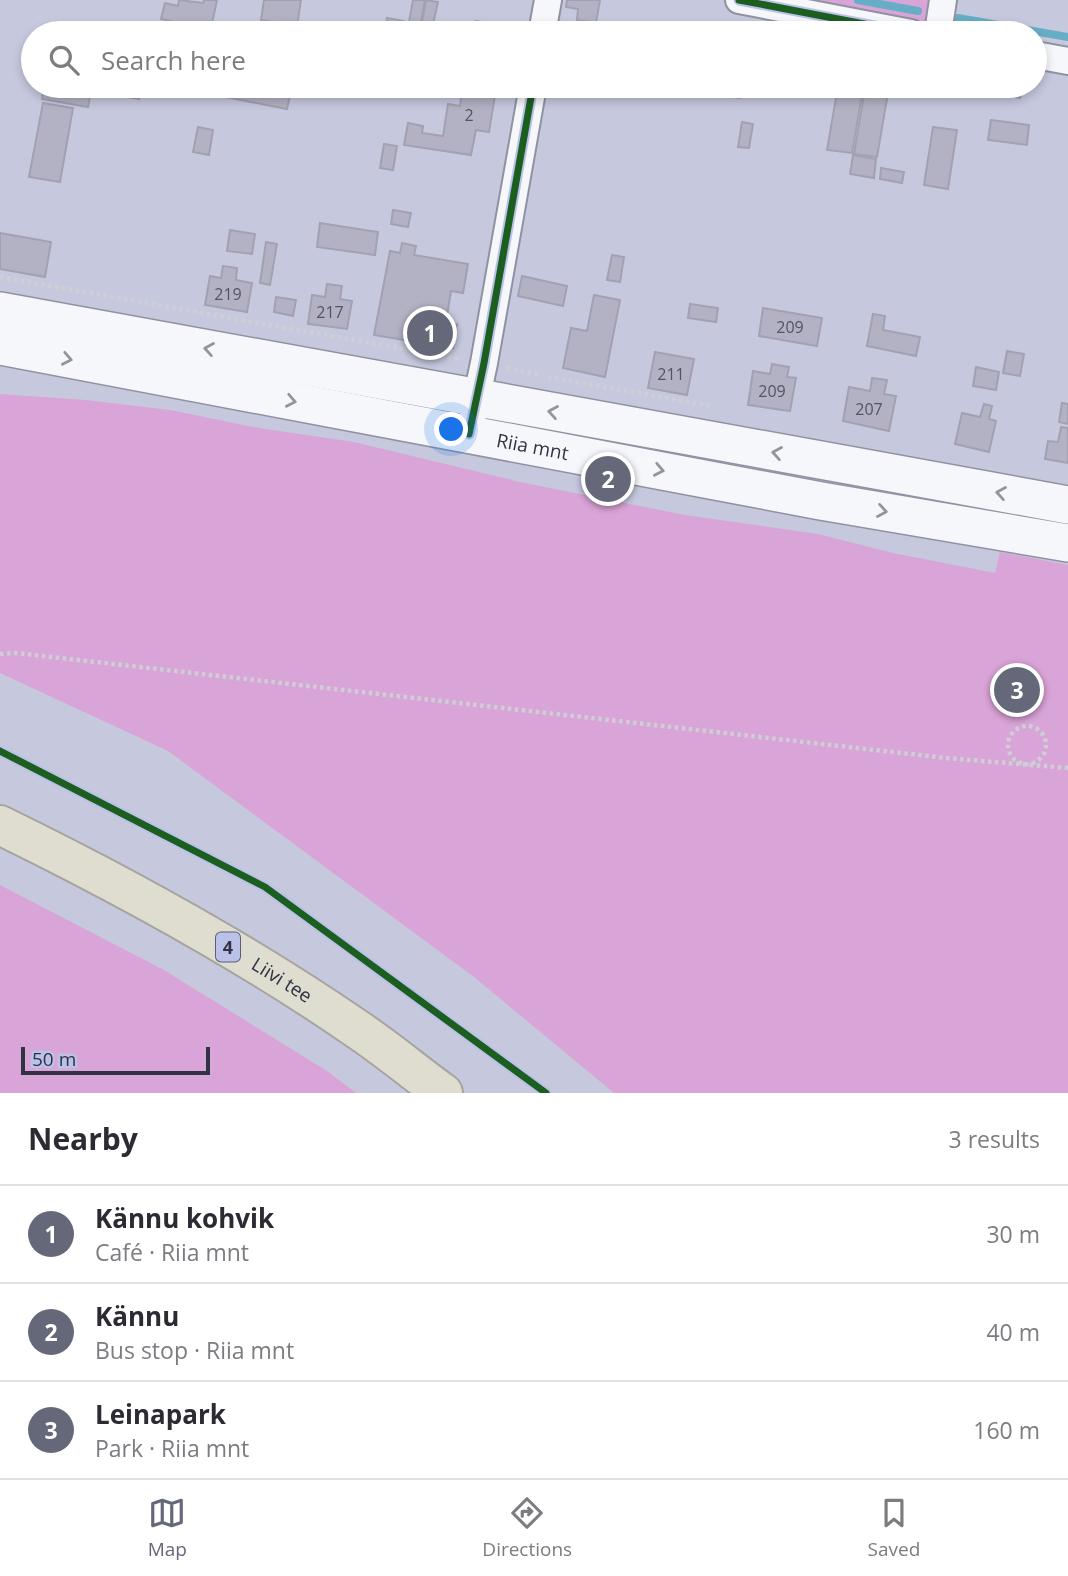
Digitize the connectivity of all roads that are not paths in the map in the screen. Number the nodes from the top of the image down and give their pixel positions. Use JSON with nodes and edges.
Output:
{"nodes":[{"id":1,"x":548,"y":0,"type":"edge"},
{"id":2,"x":739,"y":0,"type":"edge"},
{"id":3,"x":943,"y":0,"type":"edge"},
{"id":4,"x":544,"y":21,"type":"edge"},
{"id":5,"x":848,"y":21,"type":"edge"},
{"id":6,"x":940,"y":21,"type":"edge"},
{"id":7,"x":1047,"y":57,"type":"edge"},
{"id":8,"x":1068,"y":61,"type":"edge"},
{"id":9,"x":531,"y":98,"type":"edge"},
{"id":10,"x":0,"y":311,"type":"edge"},
{"id":11,"x":0,"y":346,"type":"edge"},
{"id":12,"x":480,"y":380,"type":"junction"},
{"id":13,"x":469,"y":434,"type":"junction"},
{"id":14,"x":1068,"y":506,"type":"edge"},
{"id":15,"x":1068,"y":543,"type":"edge"},
{"id":16,"x":0,"y":825,"type":"edge"},
{"id":17,"x":443,"y":1093,"type":"edge"}],
"edges":[{"from":1,"to":4,"type":"street"},
{"from":2,"to":5,"type":"street"},
{"from":3,"to":6,"type":"street"},
{"from":7,"to":8,"type":"street"},
{"from":9,"to":12,"type":"street"},
{"from":12,"to":10,"type":"main road","name":"Riia mnt","one_way":true},
{"from":11,"to":13,"type":"main road","name":"Riia mnt","one_way":true},
{"from":12,"to":13,"type":"street"},
{"from":14,"to":12,"type":"main road","name":"Riia mnt","one_way":true},
{"from":13,"to":15,"type":"main road","name":"Riia mnt","one_way":true},
{"from":16,"to":17,"type":"highway","name":"Liivi tee","number":"4"}]}
